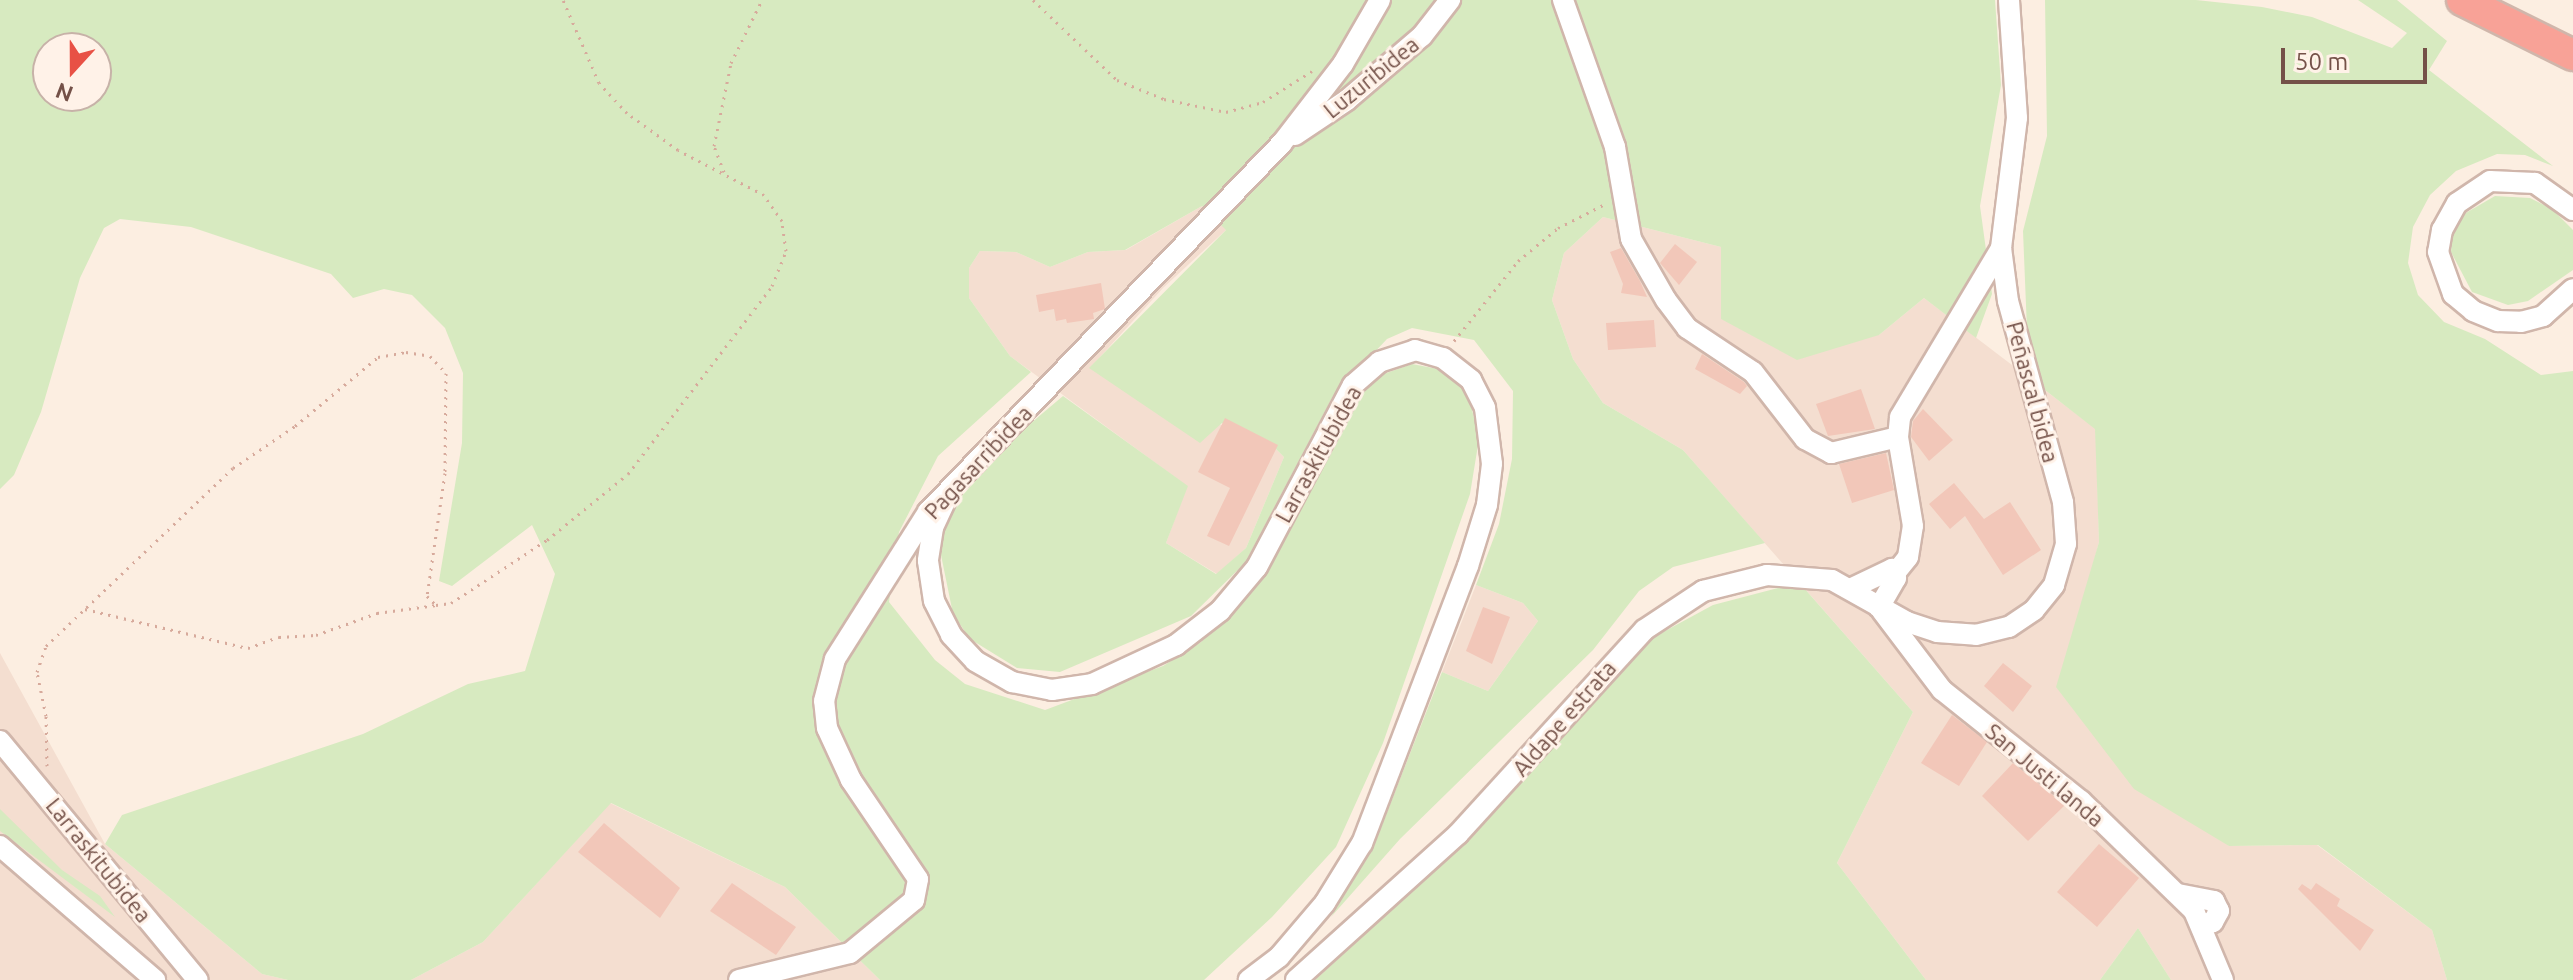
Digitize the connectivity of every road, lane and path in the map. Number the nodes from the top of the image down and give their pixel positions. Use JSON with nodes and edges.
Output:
{"nodes":[{"id":1,"x":563,"y":0,"type":"edge"},
{"id":2,"x":762,"y":0,"type":"edge"},
{"id":3,"x":1033,"y":0,"type":"edge"},
{"id":4,"x":1380,"y":0,"type":"edge"},
{"id":5,"x":1450,"y":0,"type":"edge"},
{"id":6,"x":1563,"y":0,"type":"edge"},
{"id":7,"x":2009,"y":0,"type":"edge"},
{"id":8,"x":2462,"y":0,"type":"edge"},
{"id":9,"x":2573,"y":55,"type":"edge"},
{"id":10,"x":1343,"y":64,"type":"junction"},
{"id":11,"x":1282,"y":143,"type":"junction"},
{"id":12,"x":726,"y":175,"type":"junction"},
{"id":13,"x":1625,"y":202,"type":"junction"},
{"id":14,"x":2573,"y":210,"type":"edge"},
{"id":15,"x":2001,"y":248,"type":"junction"},
{"id":16,"x":2573,"y":289,"type":"edge"},
{"id":17,"x":1443,"y":358,"type":"junction"},
{"id":18,"x":1898,"y":437,"type":"junction"},
{"id":19,"x":949,"y":493,"type":"junction"},
{"id":20,"x":1896,"y":572,"type":"junction"},
{"id":21,"x":1850,"y":589,"type":"junction"},
{"id":22,"x":436,"y":605,"type":"junction"},
{"id":23,"x":1879,"y":608,"type":"junction"},
{"id":24,"x":85,"y":609,"type":"junction"},
{"id":25,"x":0,"y":741,"type":"edge"},
{"id":26,"x":41,"y":789,"type":"junction"},
{"id":27,"x":0,"y":846,"type":"edge"},
{"id":28,"x":155,"y":980,"type":"edge"},
{"id":29,"x":198,"y":980,"type":"edge"},
{"id":30,"x":739,"y":980,"type":"edge"},
{"id":31,"x":1249,"y":980,"type":"edge"},
{"id":32,"x":1296,"y":980,"type":"edge"},
{"id":33,"x":2223,"y":980,"type":"edge"}],
"edges":[{"from":1,"to":12,"type":"path"},
{"from":2,"to":12,"type":"path"},
{"from":3,"to":10,"type":"path"},
{"from":4,"to":10,"type":"street","name":"Pagasarribidea"},
{"from":5,"to":11,"type":"street","name":"Luzuribidea"},
{"from":6,"to":13,"type":"street"},
{"from":7,"to":15,"type":"street","name":"Peñascal bidea"},
{"from":8,"to":9,"type":"highway"},
{"from":10,"to":11,"type":"street","name":"Pagasarribidea"},
{"from":11,"to":19,"type":"street","name":"Pagasarribidea"},
{"from":12,"to":22,"type":"path"},
{"from":13,"to":17,"type":"path"},
{"from":13,"to":18,"type":"street"},
{"from":14,"to":16,"type":"street"},
{"from":15,"to":18,"type":"street"},
{"from":15,"to":23,"type":"street","name":"Peñascal bidea"},
{"from":17,"to":19,"type":"street","name":"Larraskitubidea"},
{"from":17,"to":31,"type":"street"},
{"from":18,"to":20,"type":"street"},
{"from":19,"to":30,"type":"street","name":"Pagasarribidea"},
{"from":20,"to":21,"type":"street"},
{"from":20,"to":23,"type":"street"},
{"from":21,"to":23,"type":"street","name":"Aldape estrata"},
{"from":21,"to":32,"type":"street","name":"Aldape estrata"},
{"from":22,"to":24,"type":"path"},
{"from":22,"to":24,"type":"path"},
{"from":23,"to":33,"type":"street","name":"San Justi landa"},
{"from":24,"to":26,"type":"path"},
{"from":25,"to":26,"type":"street","name":"Larraskitubidea"},
{"from":26,"to":29,"type":"street","name":"Larraskitubidea"},
{"from":27,"to":28,"type":"street"}]}
